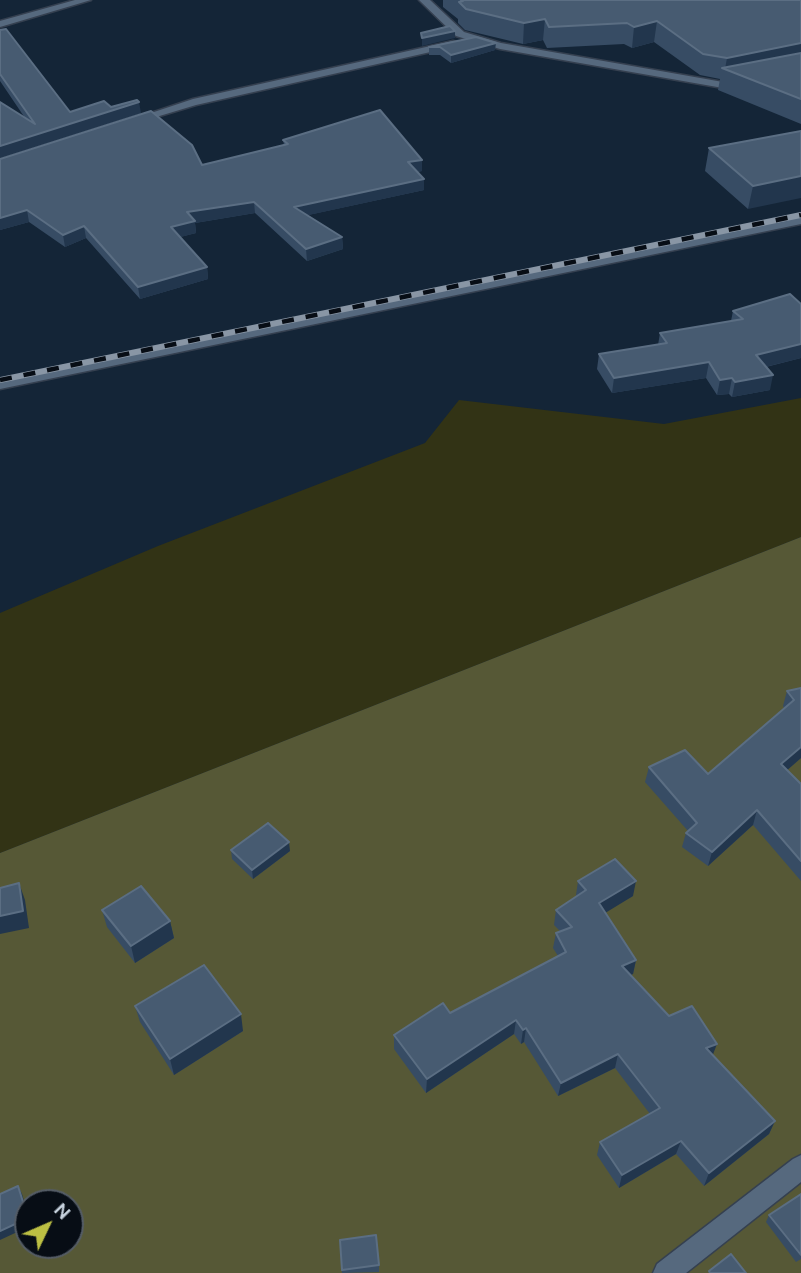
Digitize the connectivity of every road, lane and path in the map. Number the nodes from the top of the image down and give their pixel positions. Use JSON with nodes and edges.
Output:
{"nodes":[{"id":1,"x":86,"y":0,"type":"edge"},
{"id":2,"x":424,"y":0,"type":"edge"},
{"id":3,"x":0,"y":24,"type":"edge"},
{"id":4,"x":477,"y":39,"type":"junction"},
{"id":5,"x":749,"y":80,"type":"edge"},
{"id":6,"x":116,"y":127,"type":"edge"},
{"id":7,"x":801,"y":220,"type":"edge"},
{"id":8,"x":0,"y":385,"type":"edge"},
{"id":9,"x":801,"y":1167,"type":"edge"},
{"id":10,"x":666,"y":1273,"type":"edge"}],
"edges":[{"from":1,"to":3,"type":"street"},
{"from":2,"to":4,"type":"street"},
{"from":4,"to":5,"type":"street"},
{"from":4,"to":6,"type":"street"},
{"from":7,"to":8,"type":"street"},
{"from":9,"to":10,"type":"street"}]}
